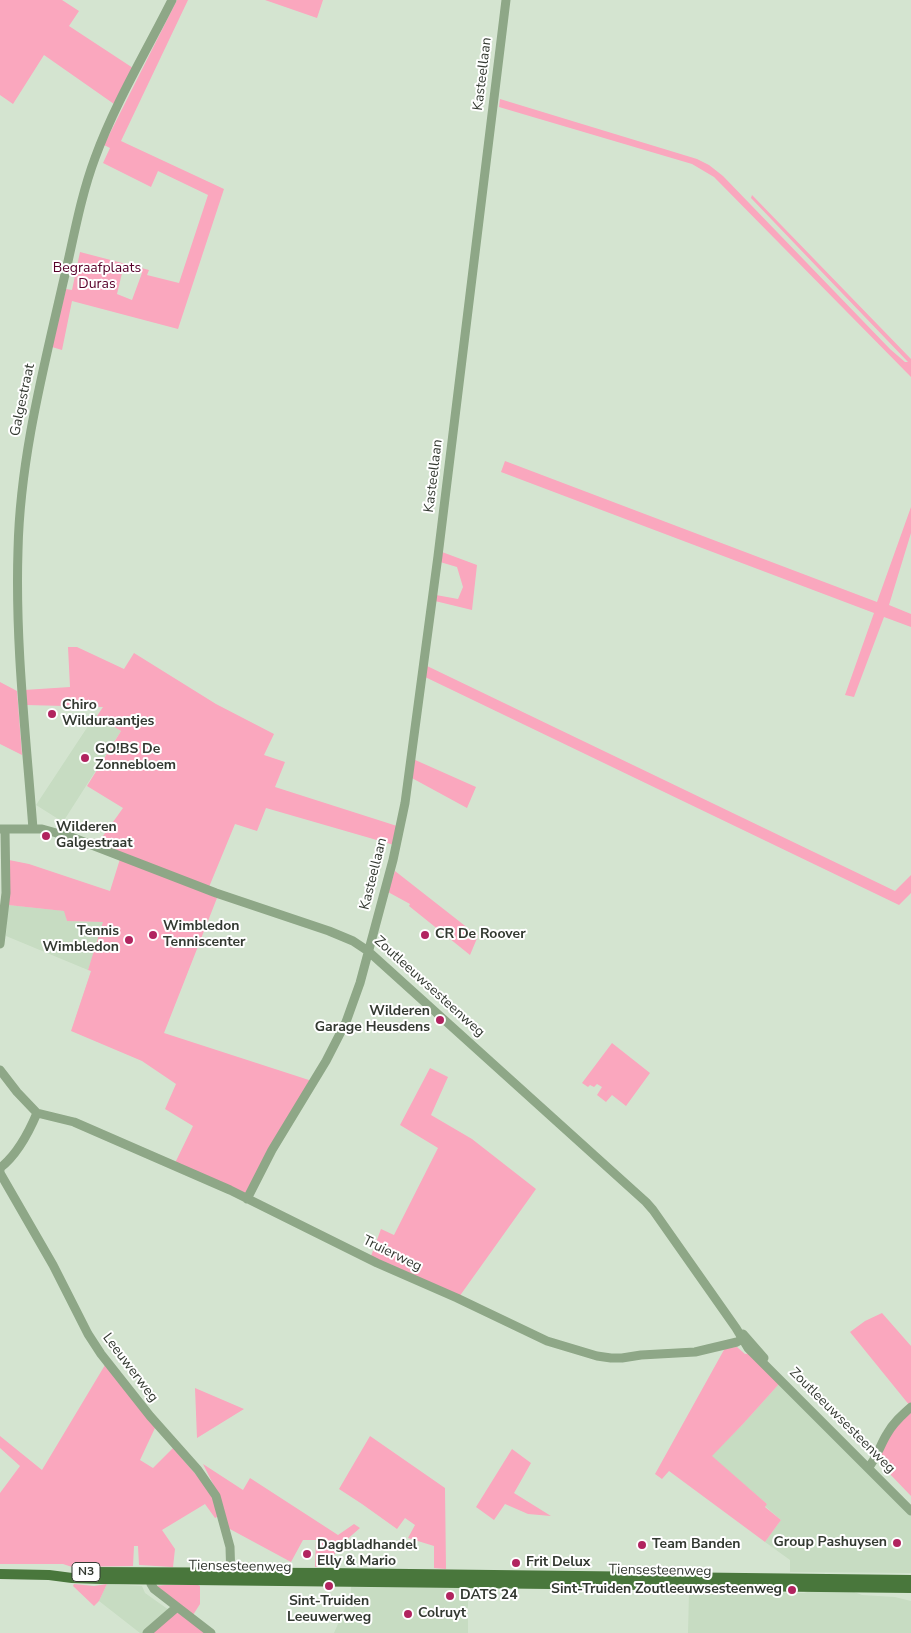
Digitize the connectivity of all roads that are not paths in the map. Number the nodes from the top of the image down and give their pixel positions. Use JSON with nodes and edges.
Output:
{"nodes":[{"id":1,"x":172,"y":0,"type":"edge"},
{"id":2,"x":506,"y":0,"type":"edge"},
{"id":3,"x":2,"y":829,"type":"edge"},
{"id":4,"x":33,"y":829,"type":"junction"},
{"id":5,"x":0,"y":944,"type":"edge"},
{"id":6,"x":368,"y":951,"type":"junction"},
{"id":7,"x":0,"y":1070,"type":"edge"},
{"id":8,"x":38,"y":1113,"type":"junction"},
{"id":9,"x":0,"y":1168,"type":"edge"},
{"id":10,"x":247,"y":1198,"type":"junction"},
{"id":11,"x":744,"y":1338,"type":"junction"},
{"id":12,"x":911,"y":1407,"type":"edge"},
{"id":13,"x":868,"y":1468,"type":"junction"},
{"id":14,"x":911,"y":1511,"type":"edge"},
{"id":15,"x":0,"y":1574,"type":"edge"},
{"id":16,"x":151,"y":1576,"type":"junction"},
{"id":17,"x":231,"y":1577,"type":"junction"},
{"id":18,"x":911,"y":1580,"type":"edge"},
{"id":19,"x":911,"y":1588,"type":"edge"},
{"id":20,"x":177,"y":1607,"type":"junction"},
{"id":21,"x":147,"y":1633,"type":"edge"},
{"id":22,"x":211,"y":1633,"type":"edge"}],
"edges":[{"from":1,"to":4,"type":"street","name":"Galgestraat"},
{"from":2,"to":6,"type":"street","name":"Kasteellaan"},
{"from":3,"to":4,"type":"street","name":"Zoutleeuwsesteenweg"},
{"from":3,"to":5,"type":"street"},
{"from":4,"to":6,"type":"street","name":"Zoutleeuwsesteenweg"},
{"from":6,"to":10,"type":"street","name":"Kasteellaan"},
{"from":6,"to":11,"type":"street","name":"Zoutleeuwsesteenweg"},
{"from":7,"to":8,"type":"street"},
{"from":8,"to":9,"type":"street"},
{"from":8,"to":10,"type":"street","name":"Truierweg"},
{"from":9,"to":17,"type":"street","name":"Leeuwerweg"},
{"from":10,"to":11,"type":"street","name":"Truierweg"},
{"from":11,"to":13,"type":"street","name":"Zoutleeuwsesteenweg"},
{"from":12,"to":13,"type":"street"},
{"from":13,"to":14,"type":"street","name":"Zoutleeuwsesteenweg"},
{"from":15,"to":16,"type":"main road","name":"Tiensesteenweg","number":"N3"},
{"from":16,"to":17,"type":"main road","name":"Tiensesteenweg","number":"N3"},
{"from":16,"to":20,"type":"street"},
{"from":17,"to":18,"type":"main road","name":"Tiensesteenweg","number":"N3"},
{"from":17,"to":19,"type":"main road","name":"Tiensesteenweg","number":"N3"},
{"from":20,"to":21,"type":"street"},
{"from":20,"to":22,"type":"street"}]}
